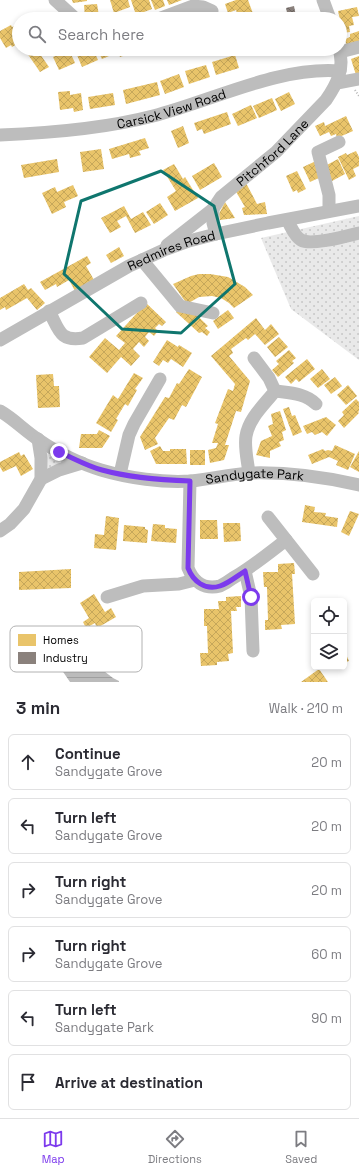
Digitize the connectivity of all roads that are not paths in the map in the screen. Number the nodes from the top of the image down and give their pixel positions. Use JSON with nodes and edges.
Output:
{"nodes":[{"id":1,"x":55,"y":0,"type":"edge"},
{"id":2,"x":323,"y":0,"type":"edge"},
{"id":3,"x":212,"y":11,"type":"dead end"},
{"id":4,"x":68,"y":12,"type":"edge"},
{"id":5,"x":177,"y":12,"type":"edge"},
{"id":6,"x":327,"y":12,"type":"edge"},
{"id":7,"x":359,"y":47,"type":"edge"},
{"id":8,"x":347,"y":49,"type":"edge"},
{"id":9,"x":340,"y":56,"type":"edge"},
{"id":10,"x":338,"y":77,"type":"junction"},
{"id":11,"x":359,"y":80,"type":"edge"},
{"id":12,"x":0,"y":135,"type":"edge"},
{"id":13,"x":339,"y":142,"type":"dead end"},
{"id":14,"x":359,"y":206,"type":"edge"},
{"id":15,"x":213,"y":209,"type":"junction"},
{"id":16,"x":329,"y":211,"type":"junction"},
{"id":17,"x":287,"y":220,"type":"junction"},
{"id":18,"x":359,"y":233,"type":"edge"},
{"id":19,"x":216,"y":234,"type":"junction"},
{"id":20,"x":156,"y":253,"type":"junction"},
{"id":21,"x":142,"y":260,"type":"junction"},
{"id":22,"x":141,"y":303,"type":"dead end"},
{"id":23,"x":49,"y":312,"type":"junction"},
{"id":24,"x":213,"y":313,"type":"dead end"},
{"id":25,"x":0,"y":340,"type":"edge"},
{"id":26,"x":254,"y":358,"type":"dead end"},
{"id":27,"x":160,"y":380,"type":"dead end"},
{"id":28,"x":275,"y":392,"type":"junction"},
{"id":29,"x":316,"y":404,"type":"dead end"},
{"id":30,"x":0,"y":411,"type":"edge"},
{"id":31,"x":38,"y":439,"type":"junction"},
{"id":32,"x":82,"y":463,"type":"junction"},
{"id":33,"x":120,"y":474,"type":"junction"},
{"id":34,"x":249,"y":474,"type":"junction"},
{"id":35,"x":41,"y":479,"type":"junction"},
{"id":36,"x":190,"y":481,"type":"junction"},
{"id":37,"x":359,"y":485,"type":"edge"},
{"id":38,"x":268,"y":517,"type":"dead end"},
{"id":39,"x":0,"y":530,"type":"edge"},
{"id":40,"x":286,"y":540,"type":"junction"},
{"id":41,"x":245,"y":571,"type":"junction"},
{"id":42,"x":313,"y":574,"type":"dead end"},
{"id":43,"x":195,"y":580,"type":"junction"},
{"id":44,"x":108,"y":597,"type":"dead end"},
{"id":45,"x":253,"y":651,"type":"dead end"}],
"edges":[{"from":1,"to":4,"type":"street"},
{"from":2,"to":6,"type":"street"},
{"from":3,"to":5,"type":"street"},
{"from":7,"to":8,"type":"street"},
{"from":9,"to":10,"type":"street"},
{"from":10,"to":11,"type":"street","name":"Carsick View Road"},
{"from":10,"to":12,"type":"street","name":"Carsick View Road"},
{"from":10,"to":15,"type":"street","name":"Pitchford Lane"},
{"from":13,"to":16,"type":"street"},
{"from":14,"to":16,"type":"street","name":"Redmires Road"},
{"from":15,"to":19,"type":"street"},
{"from":15,"to":20,"type":"street","name":"Pitchford Lane"},
{"from":16,"to":17,"type":"street","name":"Redmires Road"},
{"from":17,"to":18,"type":"street"},
{"from":17,"to":19,"type":"street","name":"Redmires Road"},
{"from":19,"to":20,"type":"street","name":"Redmires Road"},
{"from":20,"to":21,"type":"street","name":"Redmires Road"},
{"from":21,"to":23,"type":"street","name":"Redmires Road"},
{"from":21,"to":24,"type":"street"},
{"from":22,"to":23,"type":"street"},
{"from":23,"to":25,"type":"street","name":"Redmires Road"},
{"from":26,"to":28,"type":"street"},
{"from":27,"to":33,"type":"street"},
{"from":28,"to":29,"type":"street"},
{"from":28,"to":34,"type":"street"},
{"from":30,"to":31,"type":"street","name":"Sandygate Park"},
{"from":31,"to":32,"type":"street","name":"Sandygate Park"},
{"from":31,"to":35,"type":"street"},
{"from":32,"to":33,"type":"street","name":"Sandygate Park"},
{"from":32,"to":35,"type":"street"},
{"from":33,"to":36,"type":"street","name":"Sandygate Park"},
{"from":34,"to":36,"type":"street","name":"Sandygate Park"},
{"from":34,"to":37,"type":"street","name":"Sandygate Park"},
{"from":35,"to":39,"type":"street"},
{"from":36,"to":43,"type":"street"},
{"from":38,"to":40,"type":"street"},
{"from":40,"to":41,"type":"street"},
{"from":40,"to":42,"type":"street"},
{"from":41,"to":43,"type":"street"},
{"from":41,"to":45,"type":"street"},
{"from":43,"to":44,"type":"street"}]}
